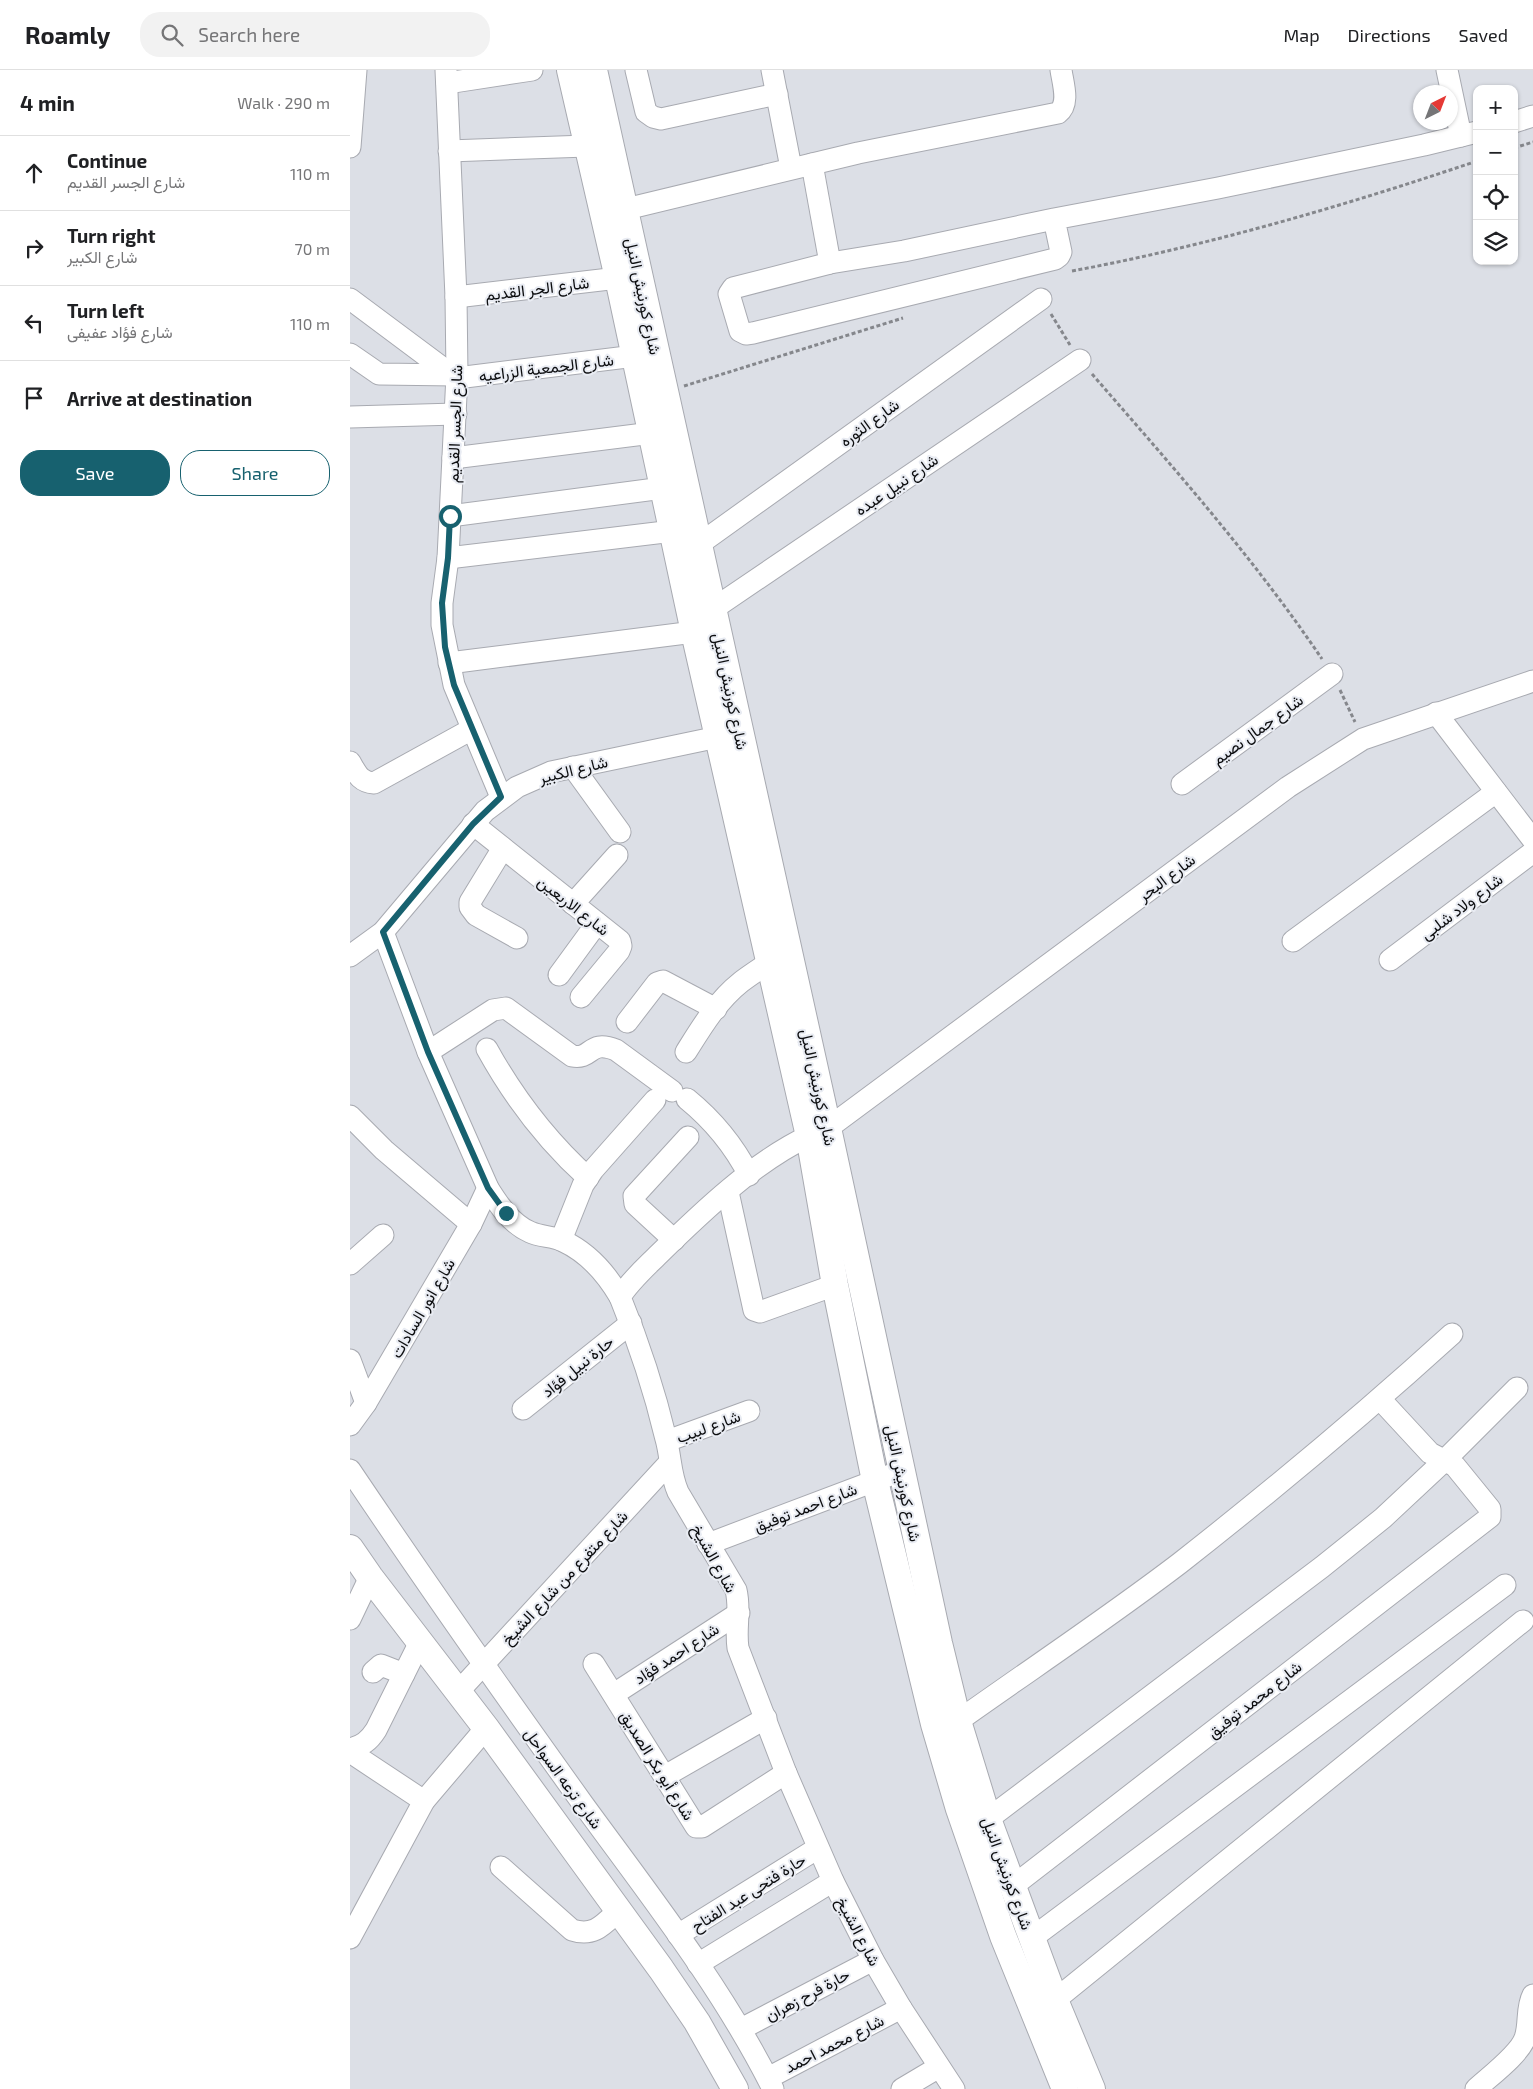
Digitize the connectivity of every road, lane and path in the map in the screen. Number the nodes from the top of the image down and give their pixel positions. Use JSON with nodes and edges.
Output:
{"nodes":[{"id":1,"x":532,"y":70,"type":"edge"},
{"id":2,"x":570,"y":70,"type":"edge"},
{"id":3,"x":594,"y":70,"type":"edge"},
{"id":4,"x":636,"y":70,"type":"edge"},
{"id":5,"x":772,"y":70,"type":"edge"},
{"id":6,"x":1061,"y":70,"type":"edge"},
{"id":7,"x":1447,"y":70,"type":"edge"},
{"id":8,"x":446,"y":77,"type":"edge"},
{"id":9,"x":354,"y":81,"type":"edge"},
{"id":10,"x":777,"y":94,"type":"junction"},
{"id":11,"x":1533,"y":116,"type":"edge"},
{"id":12,"x":1518,"y":121,"type":"edge"},
{"id":13,"x":1469,"y":134,"type":"edge"},
{"id":14,"x":1533,"y":142,"type":"edge"},
{"id":15,"x":587,"y":146,"type":"junction"},
{"id":16,"x":350,"y":147,"type":"edge"},
{"id":17,"x":1518,"y":147,"type":"edge"},
{"id":18,"x":449,"y":151,"type":"junction"},
{"id":19,"x":1473,"y":162,"type":"edge"},
{"id":20,"x":812,"y":164,"type":"junction"},
{"id":21,"x":791,"y":168,"type":"junction"},
{"id":22,"x":626,"y":209,"type":"junction"},
{"id":23,"x":1054,"y":219,"type":"junction"},
{"id":24,"x":830,"y":263,"type":"junction"},
{"id":25,"x":1067,"y":272,"type":"dead end"},
{"id":26,"x":618,"y":278,"type":"junction"},
{"id":27,"x":456,"y":297,"type":"junction"},
{"id":28,"x":350,"y":299,"type":"edge"},
{"id":29,"x":1041,"y":299,"type":"joint"},
{"id":30,"x":905,"y":318,"type":"dead end"},
{"id":31,"x":350,"y":354,"type":"edge"},
{"id":32,"x":635,"y":356,"type":"junction"},
{"id":33,"x":1080,"y":360,"type":"junction"},
{"id":34,"x":455,"y":376,"type":"junction"},
{"id":35,"x":665,"y":392,"type":"junction"},
{"id":36,"x":456,"y":414,"type":"junction"},
{"id":37,"x":350,"y":417,"type":"edge"},
{"id":38,"x":652,"y":432,"type":"junction"},
{"id":39,"x":453,"y":458,"type":"junction"},
{"id":40,"x":663,"y":488,"type":"junction"},
{"id":41,"x":450,"y":516,"type":"junction"},
{"id":42,"x":672,"y":531,"type":"junction"},
{"id":43,"x":698,"y":545,"type":"junction"},
{"id":44,"x":448,"y":558,"type":"junction"},
{"id":45,"x":713,"y":609,"type":"junction"},
{"id":46,"x":694,"y":632,"type":"junction"},
{"id":47,"x":449,"y":663,"type":"junction"},
{"id":48,"x":1332,"y":674,"type":"junction"},
{"id":49,"x":1533,"y":681,"type":"edge"},
{"id":50,"x":1436,"y":713,"type":"junction"},
{"id":51,"x":472,"y":729,"type":"junction"},
{"id":52,"x":718,"y":737,"type":"junction"},
{"id":53,"x":1363,"y":739,"type":"junction"},
{"id":54,"x":573,"y":767,"type":"junction"},
{"id":55,"x":352,"y":772,"type":"edge"},
{"id":56,"x":1182,"y":784,"type":"dead end"},
{"id":57,"x":1496,"y":792,"type":"junction"},
{"id":58,"x":501,"y":797,"type":"junction"},
{"id":59,"x":473,"y":824,"type":"junction"},
{"id":60,"x":749,"y":827,"type":"junction"},
{"id":61,"x":620,"y":832,"type":"dead end"},
{"id":62,"x":1533,"y":840,"type":"edge"},
{"id":63,"x":503,"y":848,"type":"junction"},
{"id":64,"x":1533,"y":852,"type":"edge"},
{"id":65,"x":616,"y":855,"type":"dead end"},
{"id":66,"x":573,"y":904,"type":"junction"},
{"id":67,"x":597,"y":922,"type":"junction"},
{"id":68,"x":383,"y":932,"type":"junction"},
{"id":69,"x":517,"y":938,"type":"dead end"},
{"id":70,"x":1293,"y":941,"type":"dead end"},
{"id":71,"x":350,"y":956,"type":"edge"},
{"id":72,"x":1390,"y":960,"type":"dead end"},
{"id":73,"x":769,"y":962,"type":"junction"},
{"id":74,"x":560,"y":975,"type":"dead end"},
{"id":75,"x":581,"y":997,"type":"dead end"},
{"id":76,"x":716,"y":1009,"type":"junction"},
{"id":77,"x":627,"y":1022,"type":"dead end"},
{"id":78,"x":487,"y":1049,"type":"dead end"},
{"id":79,"x":428,"y":1052,"type":"junction"},
{"id":80,"x":686,"y":1052,"type":"dead end"},
{"id":81,"x":671,"y":1097,"type":"junction"},
{"id":82,"x":350,"y":1116,"type":"edge"},
{"id":83,"x":818,"y":1132,"type":"junction"},
{"id":84,"x":688,"y":1137,"type":"dead end"},
{"id":85,"x":749,"y":1174,"type":"junction"},
{"id":86,"x":588,"y":1178,"type":"junction"},
{"id":87,"x":488,"y":1188,"type":"junction"},
{"id":88,"x":728,"y":1192,"type":"junction"},
{"id":89,"x":471,"y":1224,"type":"junction"},
{"id":90,"x":383,"y":1235,"type":"dead end"},
{"id":91,"x":561,"y":1240,"type":"junction"},
{"id":92,"x":674,"y":1240,"type":"junction"},
{"id":93,"x":350,"y":1264,"type":"edge"},
{"id":94,"x":835,"y":1285,"type":"junction"},
{"id":95,"x":620,"y":1297,"type":"junction"},
{"id":96,"x":631,"y":1323,"type":"junction"},
{"id":97,"x":1452,"y":1334,"type":"dead end"},
{"id":98,"x":350,"y":1360,"type":"edge"},
{"id":99,"x":1517,"y":1388,"type":"dead end"},
{"id":100,"x":1380,"y":1399,"type":"junction"},
{"id":101,"x":366,"y":1404,"type":"junction"},
{"id":102,"x":523,"y":1409,"type":"dead end"},
{"id":103,"x":749,"y":1411,"type":"dead end"},
{"id":104,"x":350,"y":1425,"type":"edge"},
{"id":105,"x":667,"y":1441,"type":"junction"},
{"id":106,"x":1444,"y":1461,"type":"junction"},
{"id":107,"x":669,"y":1463,"type":"junction"},
{"id":108,"x":350,"y":1470,"type":"edge"},
{"id":109,"x":901,"y":1471,"type":"junction"},
{"id":110,"x":875,"y":1481,"type":"junction"},
{"id":111,"x":708,"y":1544,"type":"junction"},
{"id":112,"x":350,"y":1548,"type":"edge"},
{"id":113,"x":370,"y":1577,"type":"junction"},
{"id":114,"x":1504,"y":1585,"type":"dead end"},
{"id":115,"x":739,"y":1613,"type":"junction"},
{"id":116,"x":350,"y":1618,"type":"edge"},
{"id":117,"x":1523,"y":1621,"type":"dead end"},
{"id":118,"x":420,"y":1642,"type":"junction"},
{"id":119,"x":594,"y":1664,"type":"dead end"},
{"id":120,"x":483,"y":1665,"type":"junction"},
{"id":121,"x":373,"y":1672,"type":"dead end"},
{"id":122,"x":404,"y":1674,"type":"junction"},
{"id":123,"x":458,"y":1692,"type":"junction"},
{"id":124,"x":614,"y":1694,"type":"junction"},
{"id":125,"x":766,"y":1718,"type":"junction"},
{"id":126,"x":958,"y":1721,"type":"junction"},
{"id":127,"x":486,"y":1728,"type":"junction"},
{"id":128,"x":350,"y":1751,"type":"edge"},
{"id":129,"x":786,"y":1773,"type":"junction"},
{"id":130,"x":665,"y":1776,"type":"junction"},
{"id":131,"x":424,"y":1801,"type":"junction"},
{"id":132,"x":988,"y":1820,"type":"junction"},
{"id":133,"x":818,"y":1848,"type":"junction"},
{"id":134,"x":501,"y":1867,"type":"dead end"},
{"id":135,"x":833,"y":1881,"type":"junction"},
{"id":136,"x":1013,"y":1886,"type":"junction"},
{"id":137,"x":618,"y":1911,"type":"junction"},
{"id":138,"x":678,"y":1935,"type":"junction"},
{"id":139,"x":350,"y":1938,"type":"edge"},
{"id":140,"x":1032,"y":1938,"type":"junction"},
{"id":141,"x":873,"y":1960,"type":"junction"},
{"id":142,"x":698,"y":1964,"type":"junction"},
{"id":143,"x":1533,"y":1995,"type":"edge"},
{"id":144,"x":1055,"y":2000,"type":"junction"},
{"id":145,"x":901,"y":2008,"type":"junction"},
{"id":146,"x":740,"y":2029,"type":"junction"},
{"id":147,"x":938,"y":2067,"type":"junction"},
{"id":148,"x":770,"y":2083,"type":"edge"},
{"id":149,"x":735,"y":2089,"type":"edge"},
{"id":150,"x":902,"y":2089,"type":"edge"},
{"id":151,"x":954,"y":2089,"type":"edge"},
{"id":152,"x":1065,"y":2089,"type":"edge"},
{"id":153,"x":1092,"y":2089,"type":"edge"},
{"id":154,"x":1476,"y":2089,"type":"edge"}],
"edges":[{"from":1,"to":8,"type":"street"},
{"from":2,"to":15,"type":"main road","name":"شارع كورنيش النيل"},
{"from":3,"to":22,"type":"main road","name":"شارع كورنيش النيل"},
{"from":4,"to":10,"type":"street"},
{"from":5,"to":10,"type":"street"},
{"from":6,"to":20,"type":"street"},
{"from":7,"to":13,"type":"street"},
{"from":8,"to":18,"type":"street","name":"شارع الجسر القديم"},
{"from":9,"to":16,"type":"street"},
{"from":10,"to":21,"type":"street"},
{"from":11,"to":12,"type":"street"},
{"from":13,"to":23,"type":"street"},
{"from":14,"to":17,"type":"path"},
{"from":15,"to":18,"type":"street"},
{"from":15,"to":26,"type":"main road","name":"شارع كورنيش النيل"},
{"from":18,"to":27,"type":"street","name":"شارع الجسر القديم"},
{"from":19,"to":25,"type":"path"},
{"from":20,"to":21,"type":"street"},
{"from":20,"to":24,"type":"street"},
{"from":21,"to":22,"type":"street"},
{"from":22,"to":35,"type":"main road","name":"شارع كورنيش النيل"},
{"from":23,"to":24,"type":"street"},
{"from":23,"to":24,"type":"street"},
{"from":26,"to":27,"type":"street","name":"شارع الجر القديم"},
{"from":26,"to":32,"type":"main road","name":"شارع كورنيش النيل"},
{"from":27,"to":34,"type":"street","name":"شارع الجسر القديم"},
{"from":28,"to":34,"type":"street"},
{"from":29,"to":33,"type":"path"},
{"from":29,"to":43,"type":"street","name":"شارع الثوره"},
{"from":30,"to":35,"type":"path"},
{"from":31,"to":34,"type":"street","name":"شارع الجمعية الزراعيه"},
{"from":32,"to":34,"type":"street","name":"شارع الجمعية الزراعيه"},
{"from":32,"to":38,"type":"main road","name":"شارع كورنيش النيل"},
{"from":33,"to":45,"type":"street","name":"شارع نبيل عبده"},
{"from":33,"to":48,"type":"path"},
{"from":34,"to":36,"type":"street","name":"شارع الجسر القديم"},
{"from":35,"to":43,"type":"main road","name":"شارع كورنيش النيل"},
{"from":36,"to":37,"type":"street"},
{"from":36,"to":39,"type":"street","name":"شارع الجسر القديم"},
{"from":38,"to":39,"type":"street"},
{"from":38,"to":40,"type":"main road","name":"شارع كورنيش النيل"},
{"from":39,"to":41,"type":"street","name":"شارع الجسر القديم"},
{"from":40,"to":41,"type":"street"},
{"from":40,"to":42,"type":"main road","name":"شارع كورنيش النيل"},
{"from":41,"to":44,"type":"street","name":"شارع الجسر القديم"},
{"from":42,"to":44,"type":"street"},
{"from":42,"to":46,"type":"main road","name":"شارع كورنيش النيل"},
{"from":43,"to":45,"type":"main road","name":"شارع كورنيش النيل"},
{"from":44,"to":47,"type":"street","name":"شارع الجسر القديم"},
{"from":45,"to":60,"type":"main road","name":"شارع كورنيش النيل"},
{"from":46,"to":47,"type":"street"},
{"from":46,"to":52,"type":"main road","name":"شارع كورنيش النيل"},
{"from":47,"to":51,"type":"street","name":"شارع الجسر القديم"},
{"from":48,"to":53,"type":"path"},
{"from":48,"to":56,"type":"street","name":"شارع جمال نصيم"},
{"from":49,"to":50,"type":"street","name":"شارع البحر"},
{"from":50,"to":53,"type":"street","name":"شارع البحر"},
{"from":50,"to":57,"type":"street"},
{"from":51,"to":55,"type":"street"},
{"from":51,"to":58,"type":"street","name":"شارع الجسر القديم"},
{"from":52,"to":54,"type":"street","name":"شارع الكبير"},
{"from":52,"to":60,"type":"main road","name":"شارع كورنيش النيل"},
{"from":53,"to":83,"type":"street","name":"شارع البحر"},
{"from":54,"to":58,"type":"street","name":"شارع الكبير"},
{"from":54,"to":61,"type":"street"},
{"from":57,"to":62,"type":"street"},
{"from":57,"to":70,"type":"street"},
{"from":58,"to":59,"type":"street","name":"شارع الكبير"},
{"from":59,"to":63,"type":"street","name":"شارع الاربعين"},
{"from":59,"to":68,"type":"street","name":"شارع الكبير"},
{"from":60,"to":73,"type":"main road","name":"شارع كورنيش النيل"},
{"from":60,"to":83,"type":"main road","name":"شارع كورنيش النيل"},
{"from":63,"to":66,"type":"street","name":"شارع الاربعين"},
{"from":63,"to":69,"type":"street"},
{"from":64,"to":72,"type":"street","name":"شارع ولاد شلبى"},
{"from":65,"to":66,"type":"street"},
{"from":66,"to":67,"type":"street","name":"شارع الاربعين"},
{"from":67,"to":74,"type":"street"},
{"from":67,"to":75,"type":"street","name":"شارع الاربعين"},
{"from":68,"to":71,"type":"street","name":"شارع الكبير"},
{"from":68,"to":79,"type":"street","name":"شارع الشيخ"},
{"from":73,"to":76,"type":"street"},
{"from":73,"to":83,"type":"main road","name":"شارع كورنيش النيل"},
{"from":76,"to":77,"type":"street"},
{"from":76,"to":80,"type":"street"},
{"from":78,"to":86,"type":"street"},
{"from":79,"to":81,"type":"street"},
{"from":79,"to":87,"type":"street","name":"شارع الشيخ"},
{"from":81,"to":85,"type":"street"},
{"from":81,"to":86,"type":"street"},
{"from":82,"to":89,"type":"street"},
{"from":83,"to":85,"type":"street"},
{"from":83,"to":94,"type":"main road","name":"شارع كورنيش النيل"},
{"from":83,"to":109,"type":"main road","name":"شارع كورنيش النيل"},
{"from":84,"to":92,"type":"street"},
{"from":85,"to":88,"type":"street"},
{"from":86,"to":91,"type":"street"},
{"from":87,"to":89,"type":"street","name":"شارع انور السادات"},
{"from":87,"to":91,"type":"street","name":"شارع الشيخ"},
{"from":88,"to":92,"type":"street"},
{"from":88,"to":94,"type":"street"},
{"from":89,"to":101,"type":"street","name":"شارع انور السادات"},
{"from":90,"to":93,"type":"street"},
{"from":91,"to":95,"type":"street","name":"شارع الشيخ"},
{"from":92,"to":95,"type":"street"},
{"from":94,"to":110,"type":"main road","name":"شارع كورنيش النيل"},
{"from":95,"to":96,"type":"street","name":"شارع الشيخ"},
{"from":96,"to":102,"type":"street","name":"حارة نبيل فؤاد"},
{"from":96,"to":105,"type":"street","name":"شارع الشيخ"},
{"from":97,"to":100,"type":"street"},
{"from":98,"to":101,"type":"street"},
{"from":99,"to":106,"type":"street"},
{"from":100,"to":106,"type":"street"},
{"from":100,"to":126,"type":"street"},
{"from":101,"to":104,"type":"street","name":"شارع انور السادات"},
{"from":103,"to":105,"type":"street","name":"شارع لبيب"},
{"from":105,"to":107,"type":"street","name":"شارع الشيخ"},
{"from":106,"to":132,"type":"street"},
{"from":106,"to":136,"type":"street","name":"شارع محمد توفيق"},
{"from":107,"to":111,"type":"street","name":"شارع الشيخ"},
{"from":107,"to":120,"type":"street","name":"شارع متفرع من شارع الشيخ"},
{"from":108,"to":120,"type":"street","name":"شارع ترعه السواحل"},
{"from":109,"to":110,"type":"street","name":"شارع احمد توفيق"},
{"from":109,"to":126,"type":"main road","name":"شارع كورنيش النيل"},
{"from":110,"to":111,"type":"street","name":"شارع احمد توفيق"},
{"from":110,"to":152,"type":"main road","name":"شارع كورنيش النيل"},
{"from":111,"to":115,"type":"street","name":"شارع الشيخ"},
{"from":112,"to":113,"type":"main road"},
{"from":113,"to":116,"type":"street"},
{"from":113,"to":118,"type":"main road"},
{"from":114,"to":140,"type":"street"},
{"from":115,"to":124,"type":"street","name":"شارع احمد فؤاد"},
{"from":115,"to":125,"type":"street","name":"شارع الشيخ"},
{"from":117,"to":144,"type":"street"},
{"from":118,"to":122,"type":"street"},
{"from":118,"to":123,"type":"main road"},
{"from":119,"to":124,"type":"street","name":"شارع أبو بكر الصديق"},
{"from":120,"to":123,"type":"street","name":"شارع متفرع من شارع الشيخ"},
{"from":120,"to":138,"type":"street","name":"شارع ترعه السواحل"},
{"from":121,"to":122,"type":"street"},
{"from":122,"to":128,"type":"street"},
{"from":123,"to":127,"type":"main road"},
{"from":124,"to":130,"type":"street","name":"شارع أبو بكر الصديق"},
{"from":125,"to":129,"type":"street","name":"شارع الشيخ"},
{"from":125,"to":130,"type":"street"},
{"from":126,"to":132,"type":"main road","name":"شارع كورنيش النيل"},
{"from":127,"to":131,"type":"street"},
{"from":127,"to":137,"type":"main road"},
{"from":128,"to":131,"type":"street"},
{"from":129,"to":130,"type":"street","name":"شارع أبو بكر الصديق"},
{"from":129,"to":133,"type":"street","name":"شارع الشيخ"},
{"from":131,"to":139,"type":"street"},
{"from":132,"to":136,"type":"main road","name":"شارع كورنيش النيل"},
{"from":133,"to":135,"type":"street","name":"شارع الشيخ"},
{"from":133,"to":138,"type":"street","name":"حارة فتحى عبد الفتاح"},
{"from":134,"to":137,"type":"street"},
{"from":135,"to":141,"type":"street","name":"شارع الشيخ"},
{"from":135,"to":142,"type":"street"},
{"from":136,"to":140,"type":"main road","name":"شارع كورنيش النيل"},
{"from":137,"to":149,"type":"main road"},
{"from":138,"to":142,"type":"street","name":"شارع ترعه السواحل"},
{"from":140,"to":144,"type":"main road","name":"شارع كورنيش النيل"},
{"from":141,"to":145,"type":"street","name":"شارع الشيخ"},
{"from":141,"to":146,"type":"street","name":"حارة فرح زهران"},
{"from":142,"to":146,"type":"street","name":"شارع ترعه السواحل"},
{"from":143,"to":154,"type":"street"},
{"from":144,"to":153,"type":"main road","name":"شارع كورنيش النيل"},
{"from":145,"to":147,"type":"street","name":"شارع الشيخ"},
{"from":145,"to":148,"type":"street","name":"شارع محمد احمد"},
{"from":146,"to":148,"type":"street","name":"شارع ترعه السواحل"},
{"from":147,"to":150,"type":"street"},
{"from":147,"to":151,"type":"street","name":"شارع الشيخ"}]}
